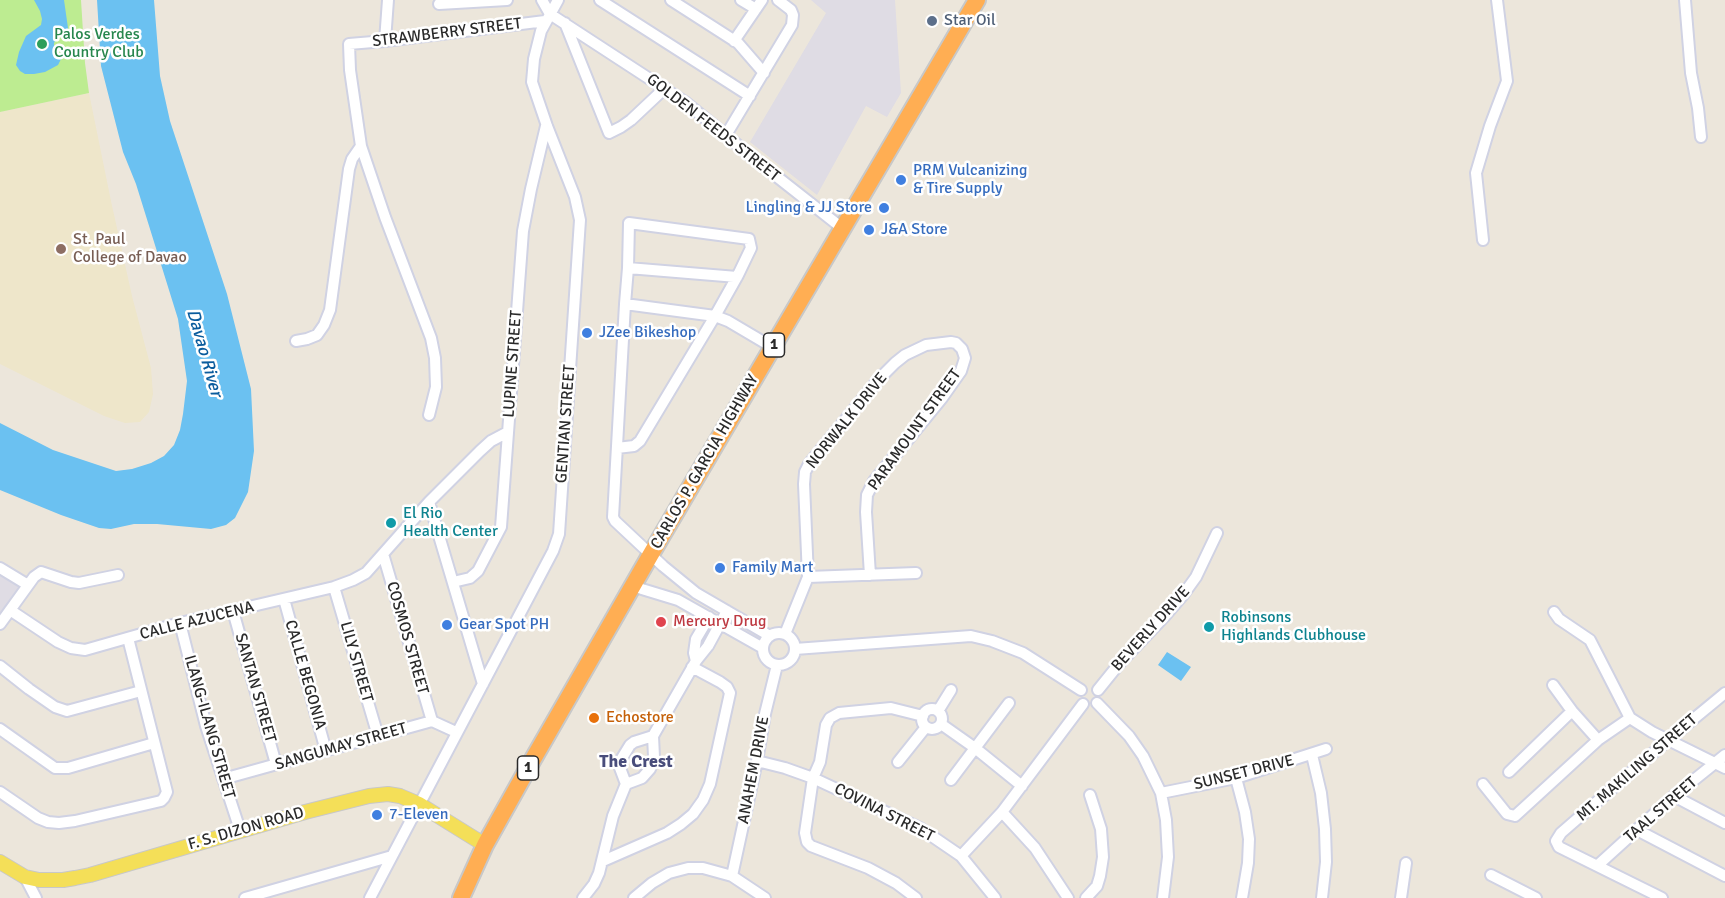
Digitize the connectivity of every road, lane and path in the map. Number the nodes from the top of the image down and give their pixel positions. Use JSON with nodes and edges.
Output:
{"nodes":[{"id":1,"x":388,"y":0,"type":"edge"},
{"id":2,"x":500,"y":0,"type":"edge"},
{"id":3,"x":507,"y":0,"type":"edge"},
{"id":4,"x":542,"y":0,"type":"edge"},
{"id":5,"x":558,"y":0,"type":"edge"},
{"id":6,"x":600,"y":0,"type":"edge"},
{"id":7,"x":671,"y":0,"type":"edge"},
{"id":8,"x":741,"y":0,"type":"edge"},
{"id":9,"x":778,"y":0,"type":"edge"},
{"id":10,"x":977,"y":0,"type":"edge"},
{"id":11,"x":1497,"y":0,"type":"edge"},
{"id":12,"x":1685,"y":0,"type":"edge"},
{"id":13,"x":463,"y":2,"type":"edge"},
{"id":14,"x":439,"y":4,"type":"dead end"},
{"id":15,"x":759,"y":4,"type":"edge"},
{"id":16,"x":548,"y":17,"type":"junction"},
{"id":17,"x":565,"y":23,"type":"junction"},
{"id":18,"x":385,"y":41,"type":"junction"},
{"id":19,"x":735,"y":41,"type":"junction"},
{"id":20,"x":764,"y":73,"type":"junction"},
{"id":21,"x":665,"y":88,"type":"junction"},
{"id":22,"x":750,"y":96,"type":"junction"},
{"id":23,"x":546,"y":126,"type":"junction"},
{"id":24,"x":726,"y":135,"type":"junction"},
{"id":25,"x":1701,"y":137,"type":"dead end"},
{"id":26,"x":361,"y":146,"type":"junction"},
{"id":27,"x":842,"y":228,"type":"junction"},
{"id":28,"x":1483,"y":240,"type":"dead end"},
{"id":29,"x":628,"y":268,"type":"junction"},
{"id":30,"x":737,"y":277,"type":"junction"},
{"id":31,"x":625,"y":304,"type":"junction"},
{"id":32,"x":716,"y":316,"type":"junction"},
{"id":33,"x":296,"y":340,"type":"dead end"},
{"id":34,"x":772,"y":347,"type":"junction"},
{"id":35,"x":965,"y":358,"type":"joint"},
{"id":36,"x":429,"y":415,"type":"dead end"},
{"id":37,"x":508,"y":432,"type":"junction"},
{"id":38,"x":617,"y":448,"type":"junction"},
{"id":39,"x":429,"y":502,"type":"junction"},
{"id":40,"x":1217,"y":533,"type":"dead end"},
{"id":41,"x":382,"y":554,"type":"junction"},
{"id":42,"x":651,"y":554,"type":"junction"},
{"id":43,"x":0,"y":568,"type":"edge"},
{"id":44,"x":916,"y":573,"type":"dead end"},
{"id":45,"x":118,"y":575,"type":"dead end"},
{"id":46,"x":870,"y":575,"type":"junction"},
{"id":47,"x":808,"y":577,"type":"junction"},
{"id":48,"x":453,"y":582,"type":"junction"},
{"id":49,"x":28,"y":585,"type":"junction"},
{"id":50,"x":632,"y":586,"type":"junction"},
{"id":51,"x":334,"y":587,"type":"junction"},
{"id":52,"x":696,"y":593,"type":"junction"},
{"id":53,"x":284,"y":599,"type":"junction"},
{"id":54,"x":690,"y":605,"type":"junction"},
{"id":55,"x":10,"y":610,"type":"junction"},
{"id":56,"x":234,"y":611,"type":"junction"},
{"id":57,"x":727,"y":611,"type":"junction"},
{"id":58,"x":1554,"y":612,"type":"dead end"},
{"id":59,"x":709,"y":617,"type":"junction"},
{"id":60,"x":180,"y":623,"type":"junction"},
{"id":61,"x":720,"y":623,"type":"junction"},
{"id":62,"x":0,"y":624,"type":"edge"},
{"id":63,"x":785,"y":634,"type":"junction"},
{"id":64,"x":770,"y":636,"type":"junction"},
{"id":65,"x":128,"y":638,"type":"junction"},
{"id":66,"x":763,"y":648,"type":"junction"},
{"id":67,"x":795,"y":649,"type":"junction"},
{"id":68,"x":694,"y":664,"type":"junction"},
{"id":69,"x":777,"y":665,"type":"junction"},
{"id":70,"x":0,"y":666,"type":"edge"},
{"id":71,"x":483,"y":684,"type":"junction"},
{"id":72,"x":1553,"y":685,"type":"dead end"},
{"id":73,"x":951,"y":690,"type":"dead end"},
{"id":74,"x":1081,"y":690,"type":"junction"},
{"id":75,"x":1098,"y":690,"type":"junction"},
{"id":76,"x":141,"y":691,"type":"junction"},
{"id":77,"x":1725,"y":693,"type":"edge"},
{"id":78,"x":1009,"y":703,"type":"dead end"},
{"id":79,"x":1097,"y":703,"type":"junction"},
{"id":80,"x":1083,"y":704,"type":"junction"},
{"id":81,"x":938,"y":711,"type":"junction"},
{"id":82,"x":1572,"y":711,"type":"junction"},
{"id":83,"x":923,"y":716,"type":"junction"},
{"id":84,"x":1630,"y":718,"type":"junction"},
{"id":85,"x":432,"y":721,"type":"junction"},
{"id":86,"x":940,"y":724,"type":"junction"},
{"id":87,"x":926,"y":727,"type":"junction"},
{"id":88,"x":0,"y":729,"type":"edge"},
{"id":89,"x":456,"y":732,"type":"junction"},
{"id":90,"x":378,"y":736,"type":"junction"},
{"id":91,"x":653,"y":736,"type":"junction"},
{"id":92,"x":1598,"y":740,"type":"junction"},
{"id":93,"x":1668,"y":740,"type":"junction"},
{"id":94,"x":154,"y":743,"type":"junction"},
{"id":95,"x":975,"y":748,"type":"junction"},
{"id":96,"x":1326,"y":749,"type":"dead end"},
{"id":97,"x":326,"y":751,"type":"junction"},
{"id":98,"x":1312,"y":755,"type":"junction"},
{"id":99,"x":1725,"y":755,"type":"edge"},
{"id":100,"x":757,"y":761,"type":"junction"},
{"id":101,"x":898,"y":762,"type":"dead end"},
{"id":102,"x":276,"y":764,"type":"junction"},
{"id":103,"x":1720,"y":766,"type":"edge"},
{"id":104,"x":1509,"y":772,"type":"dead end"},
{"id":105,"x":813,"y":778,"type":"junction"},
{"id":106,"x":1236,"y":778,"type":"junction"},
{"id":107,"x":223,"y":779,"type":"junction"},
{"id":108,"x":951,"y":780,"type":"dead end"},
{"id":109,"x":626,"y":784,"type":"junction"},
{"id":110,"x":1483,"y":784,"type":"dead end"},
{"id":111,"x":1022,"y":786,"type":"junction"},
{"id":112,"x":0,"y":792,"type":"edge"},
{"id":113,"x":1161,"y":793,"type":"junction"},
{"id":114,"x":1090,"y":795,"type":"dead end"},
{"id":115,"x":1674,"y":796,"type":"junction"},
{"id":116,"x":419,"y":804,"type":"junction"},
{"id":117,"x":1002,"y":812,"type":"junction"},
{"id":118,"x":1725,"y":823,"type":"edge"},
{"id":119,"x":240,"y":830,"type":"junction"},
{"id":120,"x":1637,"y":830,"type":"junction"},
{"id":121,"x":485,"y":845,"type":"junction"},
{"id":122,"x":392,"y":856,"type":"junction"},
{"id":123,"x":961,"y":856,"type":"junction"},
{"id":124,"x":603,"y":861,"type":"junction"},
{"id":125,"x":0,"y":862,"type":"edge"},
{"id":126,"x":1406,"y":863,"type":"dead end"},
{"id":127,"x":1598,"y":865,"type":"junction"},
{"id":128,"x":1491,"y":875,"type":"dead end"},
{"id":129,"x":732,"y":876,"type":"junction"},
{"id":130,"x":1725,"y":876,"type":"edge"},
{"id":131,"x":25,"y":877,"type":"junction"},
{"id":132,"x":36,"y":898,"type":"edge"},
{"id":133,"x":245,"y":898,"type":"edge"},
{"id":134,"x":370,"y":898,"type":"edge"},
{"id":135,"x":461,"y":898,"type":"edge"},
{"id":136,"x":583,"y":898,"type":"edge"},
{"id":137,"x":634,"y":898,"type":"edge"},
{"id":138,"x":765,"y":898,"type":"edge"},
{"id":139,"x":916,"y":898,"type":"edge"},
{"id":140,"x":995,"y":898,"type":"edge"},
{"id":141,"x":1068,"y":898,"type":"edge"},
{"id":142,"x":1086,"y":898,"type":"edge"},
{"id":143,"x":1163,"y":898,"type":"edge"},
{"id":144,"x":1242,"y":898,"type":"edge"},
{"id":145,"x":1322,"y":898,"type":"edge"},
{"id":146,"x":1401,"y":898,"type":"edge"},
{"id":147,"x":1536,"y":898,"type":"edge"},
{"id":148,"x":1662,"y":898,"type":"edge"}],
"edges":[{"from":1,"to":18,"type":"street"},
{"from":2,"to":3,"type":"street"},
{"from":2,"to":13,"type":"street"},
{"from":4,"to":16,"type":"street"},
{"from":5,"to":16,"type":"street","name":"GENTIAN STREET"},
{"from":6,"to":22,"type":"street"},
{"from":7,"to":19,"type":"street"},
{"from":8,"to":15,"type":"street"},
{"from":9,"to":20,"type":"street"},
{"from":10,"to":27,"type":"highway","name":"CARLOS P. GARCIA HIGHWAY","number":"1"},
{"from":11,"to":28,"type":"street"},
{"from":12,"to":25,"type":"street"},
{"from":13,"to":14,"type":"street"},
{"from":15,"to":19,"type":"street"},
{"from":16,"to":17,"type":"street","name":"GOLDEN FEEDS STREET"},
{"from":16,"to":18,"type":"street","name":"STRAWBERRY STREET"},
{"from":16,"to":23,"type":"street","name":"GENTIAN STREET"},
{"from":17,"to":21,"type":"street","name":"GOLDEN FEEDS STREET"},
{"from":17,"to":21,"type":"street"},
{"from":18,"to":26,"type":"street","name":"STRAWBERRY STREET"},
{"from":19,"to":20,"type":"street"},
{"from":20,"to":22,"type":"street"},
{"from":21,"to":24,"type":"street","name":"GOLDEN FEEDS STREET"},
{"from":22,"to":24,"type":"street"},
{"from":23,"to":37,"type":"street","name":"LUPINE STREET"},
{"from":23,"to":71,"type":"street","name":"GENTIAN STREET"},
{"from":24,"to":27,"type":"street","name":"GOLDEN FEEDS STREET"},
{"from":26,"to":33,"type":"street"},
{"from":26,"to":36,"type":"street"},
{"from":27,"to":34,"type":"highway","name":"CARLOS P. GARCIA HIGHWAY","number":"1"},
{"from":29,"to":30,"type":"street"},
{"from":29,"to":30,"type":"street"},
{"from":29,"to":31,"type":"street"},
{"from":30,"to":32,"type":"street"},
{"from":31,"to":32,"type":"street"},
{"from":31,"to":38,"type":"street"},
{"from":32,"to":34,"type":"street"},
{"from":32,"to":38,"type":"street"},
{"from":34,"to":42,"type":"highway","name":"CARLOS P. GARCIA HIGHWAY","number":"1"},
{"from":35,"to":46,"type":"street","name":"PARAMOUNT STREET"},
{"from":35,"to":47,"type":"street","name":"NORWALK DRIVE"},
{"from":37,"to":39,"type":"street","name":"CALLE AZUCENA"},
{"from":37,"to":48,"type":"street","name":"LUPINE STREET"},
{"from":38,"to":42,"type":"street"},
{"from":39,"to":41,"type":"street","name":"CALLE AZUCENA"},
{"from":39,"to":48,"type":"street"},
{"from":40,"to":75,"type":"street","name":"BEVERLY DRIVE"},
{"from":41,"to":51,"type":"street","name":"CALLE AZUCENA"},
{"from":41,"to":85,"type":"street","name":"COSMOS STREET"},
{"from":42,"to":50,"type":"highway","name":"CARLOS P. GARCIA HIGHWAY","number":"1"},
{"from":42,"to":52,"type":"street"},
{"from":43,"to":49,"type":"street"},
{"from":44,"to":46,"type":"street"},
{"from":45,"to":49,"type":"street"},
{"from":46,"to":47,"type":"street"},
{"from":47,"to":63,"type":"street","name":"NORWALK DRIVE"},
{"from":48,"to":71,"type":"street"},
{"from":49,"to":55,"type":"street"},
{"from":50,"to":54,"type":"street"},
{"from":50,"to":121,"type":"highway","name":"CARLOS P. GARCIA HIGHWAY","number":"1"},
{"from":51,"to":53,"type":"street","name":"CALLE AZUCENA"},
{"from":51,"to":90,"type":"street","name":"LILY STREET"},
{"from":52,"to":54,"type":"street"},
{"from":52,"to":57,"type":"street"},
{"from":53,"to":56,"type":"street","name":"CALLE AZUCENA"},
{"from":53,"to":97,"type":"street","name":"CALLE BEGONIA"},
{"from":54,"to":59,"type":"street"},
{"from":55,"to":62,"type":"street"},
{"from":55,"to":65,"type":"street","name":"CALLE AZUCENA"},
{"from":56,"to":60,"type":"street","name":"CALLE AZUCENA"},
{"from":56,"to":102,"type":"street","name":"SANTAN STREET"},
{"from":57,"to":61,"type":"street"},
{"from":57,"to":64,"type":"street"},
{"from":58,"to":84,"type":"street"},
{"from":59,"to":61,"type":"street"},
{"from":59,"to":68,"type":"street"},
{"from":60,"to":65,"type":"street","name":"CALLE AZUCENA"},
{"from":60,"to":107,"type":"street","name":"ILANG-ILANG STREET"},
{"from":61,"to":66,"type":"street"},
{"from":61,"to":68,"type":"street"},
{"from":63,"to":64,"type":"street"},
{"from":63,"to":67,"type":"street"},
{"from":64,"to":66,"type":"street"},
{"from":65,"to":76,"type":"street"},
{"from":66,"to":69,"type":"street"},
{"from":67,"to":69,"type":"street"},
{"from":67,"to":74,"type":"street"},
{"from":68,"to":91,"type":"street"},
{"from":68,"to":124,"type":"street"},
{"from":69,"to":100,"type":"street","name":"ANAHEM DRIVE"},
{"from":70,"to":76,"type":"street"},
{"from":71,"to":89,"type":"street","name":"GENTIAN STREET"},
{"from":72,"to":82,"type":"street"},
{"from":73,"to":81,"type":"street"},
{"from":74,"to":75,"type":"street"},
{"from":74,"to":80,"type":"street"},
{"from":75,"to":79,"type":"street"},
{"from":76,"to":94,"type":"street"},
{"from":77,"to":93,"type":"street","name":"MT. MAKILING STREET"},
{"from":78,"to":95,"type":"street"},
{"from":79,"to":80,"type":"street"},
{"from":79,"to":113,"type":"street"},
{"from":80,"to":111,"type":"street"},
{"from":81,"to":83,"type":"street"},
{"from":81,"to":86,"type":"street"},
{"from":82,"to":92,"type":"street"},
{"from":82,"to":104,"type":"street"},
{"from":83,"to":87,"type":"street"},
{"from":83,"to":105,"type":"street"},
{"from":84,"to":92,"type":"street"},
{"from":84,"to":93,"type":"street"},
{"from":85,"to":89,"type":"street"},
{"from":85,"to":90,"type":"street","name":"SANGUMAY STREET"},
{"from":86,"to":87,"type":"street"},
{"from":86,"to":95,"type":"street"},
{"from":87,"to":101,"type":"street"},
{"from":88,"to":94,"type":"street"},
{"from":89,"to":116,"type":"street","name":"GENTIAN STREET"},
{"from":90,"to":97,"type":"street","name":"SANGUMAY STREET"},
{"from":91,"to":109,"type":"street"},
{"from":91,"to":109,"type":"street"},
{"from":92,"to":110,"type":"street"},
{"from":93,"to":103,"type":"street"},
{"from":93,"to":127,"type":"street","name":"MT. MAKILING STREET"},
{"from":94,"to":112,"type":"street"},
{"from":95,"to":108,"type":"street"},
{"from":95,"to":111,"type":"street"},
{"from":96,"to":98,"type":"street","name":"SUNSET DRIVE"},
{"from":97,"to":102,"type":"street","name":"SANGUMAY STREET"},
{"from":98,"to":106,"type":"street","name":"SUNSET DRIVE"},
{"from":98,"to":145,"type":"street"},
{"from":99,"to":103,"type":"street","name":"TAAL STREET"},
{"from":100,"to":105,"type":"street","name":"COVINA STREET"},
{"from":100,"to":129,"type":"street","name":"ANAHEM DRIVE"},
{"from":102,"to":107,"type":"street","name":"SANGUMAY STREET"},
{"from":103,"to":115,"type":"street","name":"TAAL STREET"},
{"from":105,"to":123,"type":"street","name":"COVINA STREET"},
{"from":105,"to":139,"type":"street"},
{"from":106,"to":113,"type":"street","name":"SUNSET DRIVE"},
{"from":106,"to":144,"type":"street"},
{"from":107,"to":119,"type":"street","name":"ILANG-ILANG STREET"},
{"from":109,"to":124,"type":"street"},
{"from":111,"to":117,"type":"street"},
{"from":113,"to":143,"type":"street"},
{"from":114,"to":142,"type":"street"},
{"from":115,"to":118,"type":"street"},
{"from":115,"to":120,"type":"street","name":"TAAL STREET"},
{"from":116,"to":119,"type":"main road","name":"F. S. DIZON ROAD"},
{"from":116,"to":121,"type":"main road","name":"F. S. DIZON ROAD"},
{"from":116,"to":122,"type":"street","name":"GENTIAN STREET"},
{"from":117,"to":123,"type":"street"},
{"from":117,"to":141,"type":"street"},
{"from":119,"to":131,"type":"main road","name":"F. S. DIZON ROAD"},
{"from":120,"to":127,"type":"street","name":"TAAL STREET"},
{"from":120,"to":130,"type":"street"},
{"from":121,"to":135,"type":"highway","name":"CARLOS P. GARCIA HIGHWAY","number":"1"},
{"from":122,"to":133,"type":"street"},
{"from":122,"to":134,"type":"street","name":"GENTIAN STREET"},
{"from":123,"to":140,"type":"street","name":"COVINA STREET"},
{"from":124,"to":136,"type":"street"},
{"from":125,"to":131,"type":"main road","name":"F. S. DIZON ROAD"},
{"from":126,"to":146,"type":"street"},
{"from":127,"to":148,"type":"street"},
{"from":128,"to":147,"type":"street"},
{"from":129,"to":137,"type":"street"},
{"from":129,"to":138,"type":"street"},
{"from":131,"to":132,"type":"street"}]}
